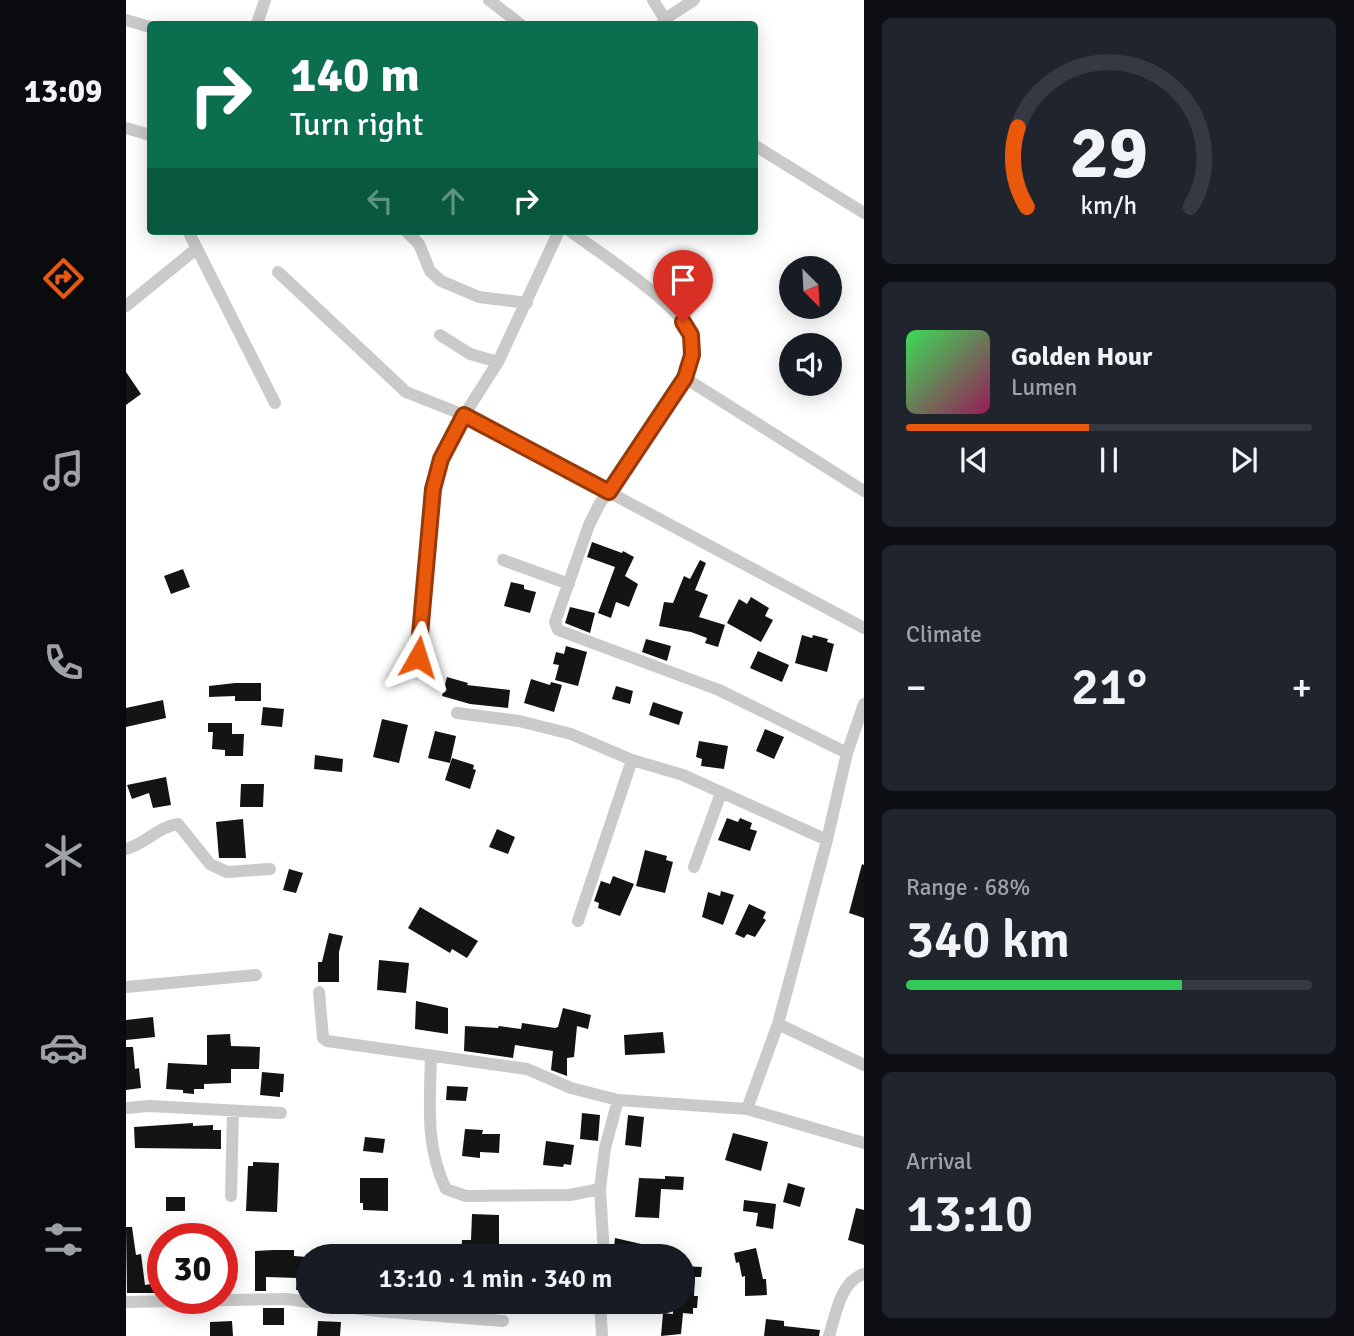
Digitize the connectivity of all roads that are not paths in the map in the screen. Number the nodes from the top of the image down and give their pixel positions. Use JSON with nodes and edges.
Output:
{"nodes":[{"id":1,"x":265,"y":0,"type":"edge"},
{"id":2,"x":489,"y":0,"type":"edge"},
{"id":3,"x":653,"y":0,"type":"edge"},
{"id":4,"x":694,"y":0,"type":"edge"},
{"id":5,"x":126,"y":20,"type":"edge"},
{"id":6,"x":258,"y":21,"type":"edge"},
{"id":7,"x":516,"y":21,"type":"edge"},
{"id":8,"x":664,"y":21,"type":"edge"},
{"id":9,"x":668,"y":21,"type":"edge"},
{"id":10,"x":147,"y":26,"type":"edge"},
{"id":11,"x":126,"y":128,"type":"edge"},
{"id":12,"x":147,"y":134,"type":"edge"},
{"id":13,"x":758,"y":147,"type":"edge"},
{"id":14,"x":864,"y":213,"type":"edge"},
{"id":15,"x":190,"y":235,"type":"edge"},
{"id":16,"x":410,"y":235,"type":"edge"},
{"id":17,"x":557,"y":235,"type":"edge"},
{"id":18,"x":575,"y":235,"type":"edge"},
{"id":19,"x":196,"y":249,"type":"junction"},
{"id":20,"x":278,"y":272,"type":"dead end"},
{"id":21,"x":527,"y":303,"type":"junction"},
{"id":22,"x":126,"y":306,"type":"edge"},
{"id":23,"x":440,"y":335,"type":"dead end"},
{"id":24,"x":498,"y":362,"type":"junction"},
{"id":25,"x":685,"y":378,"type":"junction"},
{"id":26,"x":275,"y":403,"type":"dead end"},
{"id":27,"x":464,"y":415,"type":"junction"},
{"id":28,"x":864,"y":491,"type":"edge"},
{"id":29,"x":609,"y":492,"type":"junction"},
{"id":30,"x":503,"y":560,"type":"dead end"},
{"id":31,"x":569,"y":584,"type":"junction"},
{"id":32,"x":864,"y":628,"type":"edge"},
{"id":33,"x":418,"y":657,"type":"dead end"},
{"id":34,"x":864,"y":704,"type":"edge"},
{"id":35,"x":457,"y":713,"type":"dead end"},
{"id":36,"x":847,"y":753,"type":"junction"},
{"id":37,"x":632,"y":760,"type":"junction"},
{"id":38,"x":721,"y":793,"type":"junction"},
{"id":39,"x":827,"y":840,"type":"junction"},
{"id":40,"x":126,"y":849,"type":"edge"},
{"id":41,"x":694,"y":867,"type":"dead end"},
{"id":42,"x":270,"y":869,"type":"dead end"},
{"id":43,"x":578,"y":921,"type":"dead end"},
{"id":44,"x":256,"y":975,"type":"dead end"},
{"id":45,"x":126,"y":987,"type":"edge"},
{"id":46,"x":319,"y":992,"type":"dead end"},
{"id":47,"x":778,"y":1024,"type":"junction"},
{"id":48,"x":431,"y":1056,"type":"junction"},
{"id":49,"x":864,"y":1065,"type":"edge"},
{"id":50,"x":618,"y":1100,"type":"junction"},
{"id":51,"x":126,"y":1108,"type":"edge"},
{"id":52,"x":747,"y":1109,"type":"junction"},
{"id":53,"x":233,"y":1111,"type":"junction"},
{"id":54,"x":281,"y":1113,"type":"dead end"},
{"id":55,"x":864,"y":1143,"type":"edge"},
{"id":56,"x":600,"y":1189,"type":"junction"},
{"id":57,"x":231,"y":1196,"type":"dead end"},
{"id":58,"x":603,"y":1244,"type":"edge"},
{"id":59,"x":864,"y":1274,"type":"edge"},
{"id":60,"x":296,"y":1300,"type":"edge"},
{"id":61,"x":126,"y":1302,"type":"edge"},
{"id":62,"x":415,"y":1314,"type":"edge"},
{"id":63,"x":601,"y":1314,"type":"edge"},
{"id":64,"x":503,"y":1321,"type":"dead end"},
{"id":65,"x":602,"y":1336,"type":"edge"},
{"id":66,"x":829,"y":1336,"type":"edge"}],
"edges":[{"from":1,"to":6,"type":"street"},
{"from":2,"to":7,"type":"street"},
{"from":3,"to":8,"type":"street"},
{"from":4,"to":9,"type":"street"},
{"from":5,"to":10,"type":"street"},
{"from":11,"to":12,"type":"street"},
{"from":13,"to":14,"type":"street"},
{"from":15,"to":19,"type":"street"},
{"from":16,"to":21,"type":"street"},
{"from":17,"to":21,"type":"street"},
{"from":18,"to":25,"type":"street"},
{"from":19,"to":22,"type":"street"},
{"from":19,"to":26,"type":"street"},
{"from":20,"to":27,"type":"street"},
{"from":21,"to":24,"type":"street"},
{"from":23,"to":24,"type":"street"},
{"from":24,"to":27,"type":"street"},
{"from":25,"to":28,"type":"street"},
{"from":25,"to":29,"type":"street"},
{"from":27,"to":29,"type":"street"},
{"from":27,"to":33,"type":"street"},
{"from":29,"to":31,"type":"street"},
{"from":29,"to":32,"type":"street"},
{"from":30,"to":31,"type":"street"},
{"from":31,"to":36,"type":"street"},
{"from":34,"to":36,"type":"street"},
{"from":35,"to":37,"type":"street"},
{"from":36,"to":39,"type":"street"},
{"from":37,"to":38,"type":"street"},
{"from":37,"to":43,"type":"street"},
{"from":38,"to":39,"type":"street"},
{"from":38,"to":41,"type":"street"},
{"from":39,"to":47,"type":"street"},
{"from":40,"to":42,"type":"street"},
{"from":44,"to":45,"type":"street"},
{"from":46,"to":48,"type":"street"},
{"from":47,"to":49,"type":"street"},
{"from":47,"to":52,"type":"street"},
{"from":48,"to":50,"type":"street"},
{"from":48,"to":56,"type":"street"},
{"from":50,"to":52,"type":"street"},
{"from":50,"to":56,"type":"street"},
{"from":51,"to":53,"type":"street"},
{"from":52,"to":55,"type":"street"},
{"from":53,"to":54,"type":"street"},
{"from":53,"to":57,"type":"street"},
{"from":56,"to":58,"type":"street"},
{"from":59,"to":66,"type":"street"},
{"from":60,"to":61,"type":"street"},
{"from":62,"to":64,"type":"street"},
{"from":63,"to":65,"type":"street"}]}
